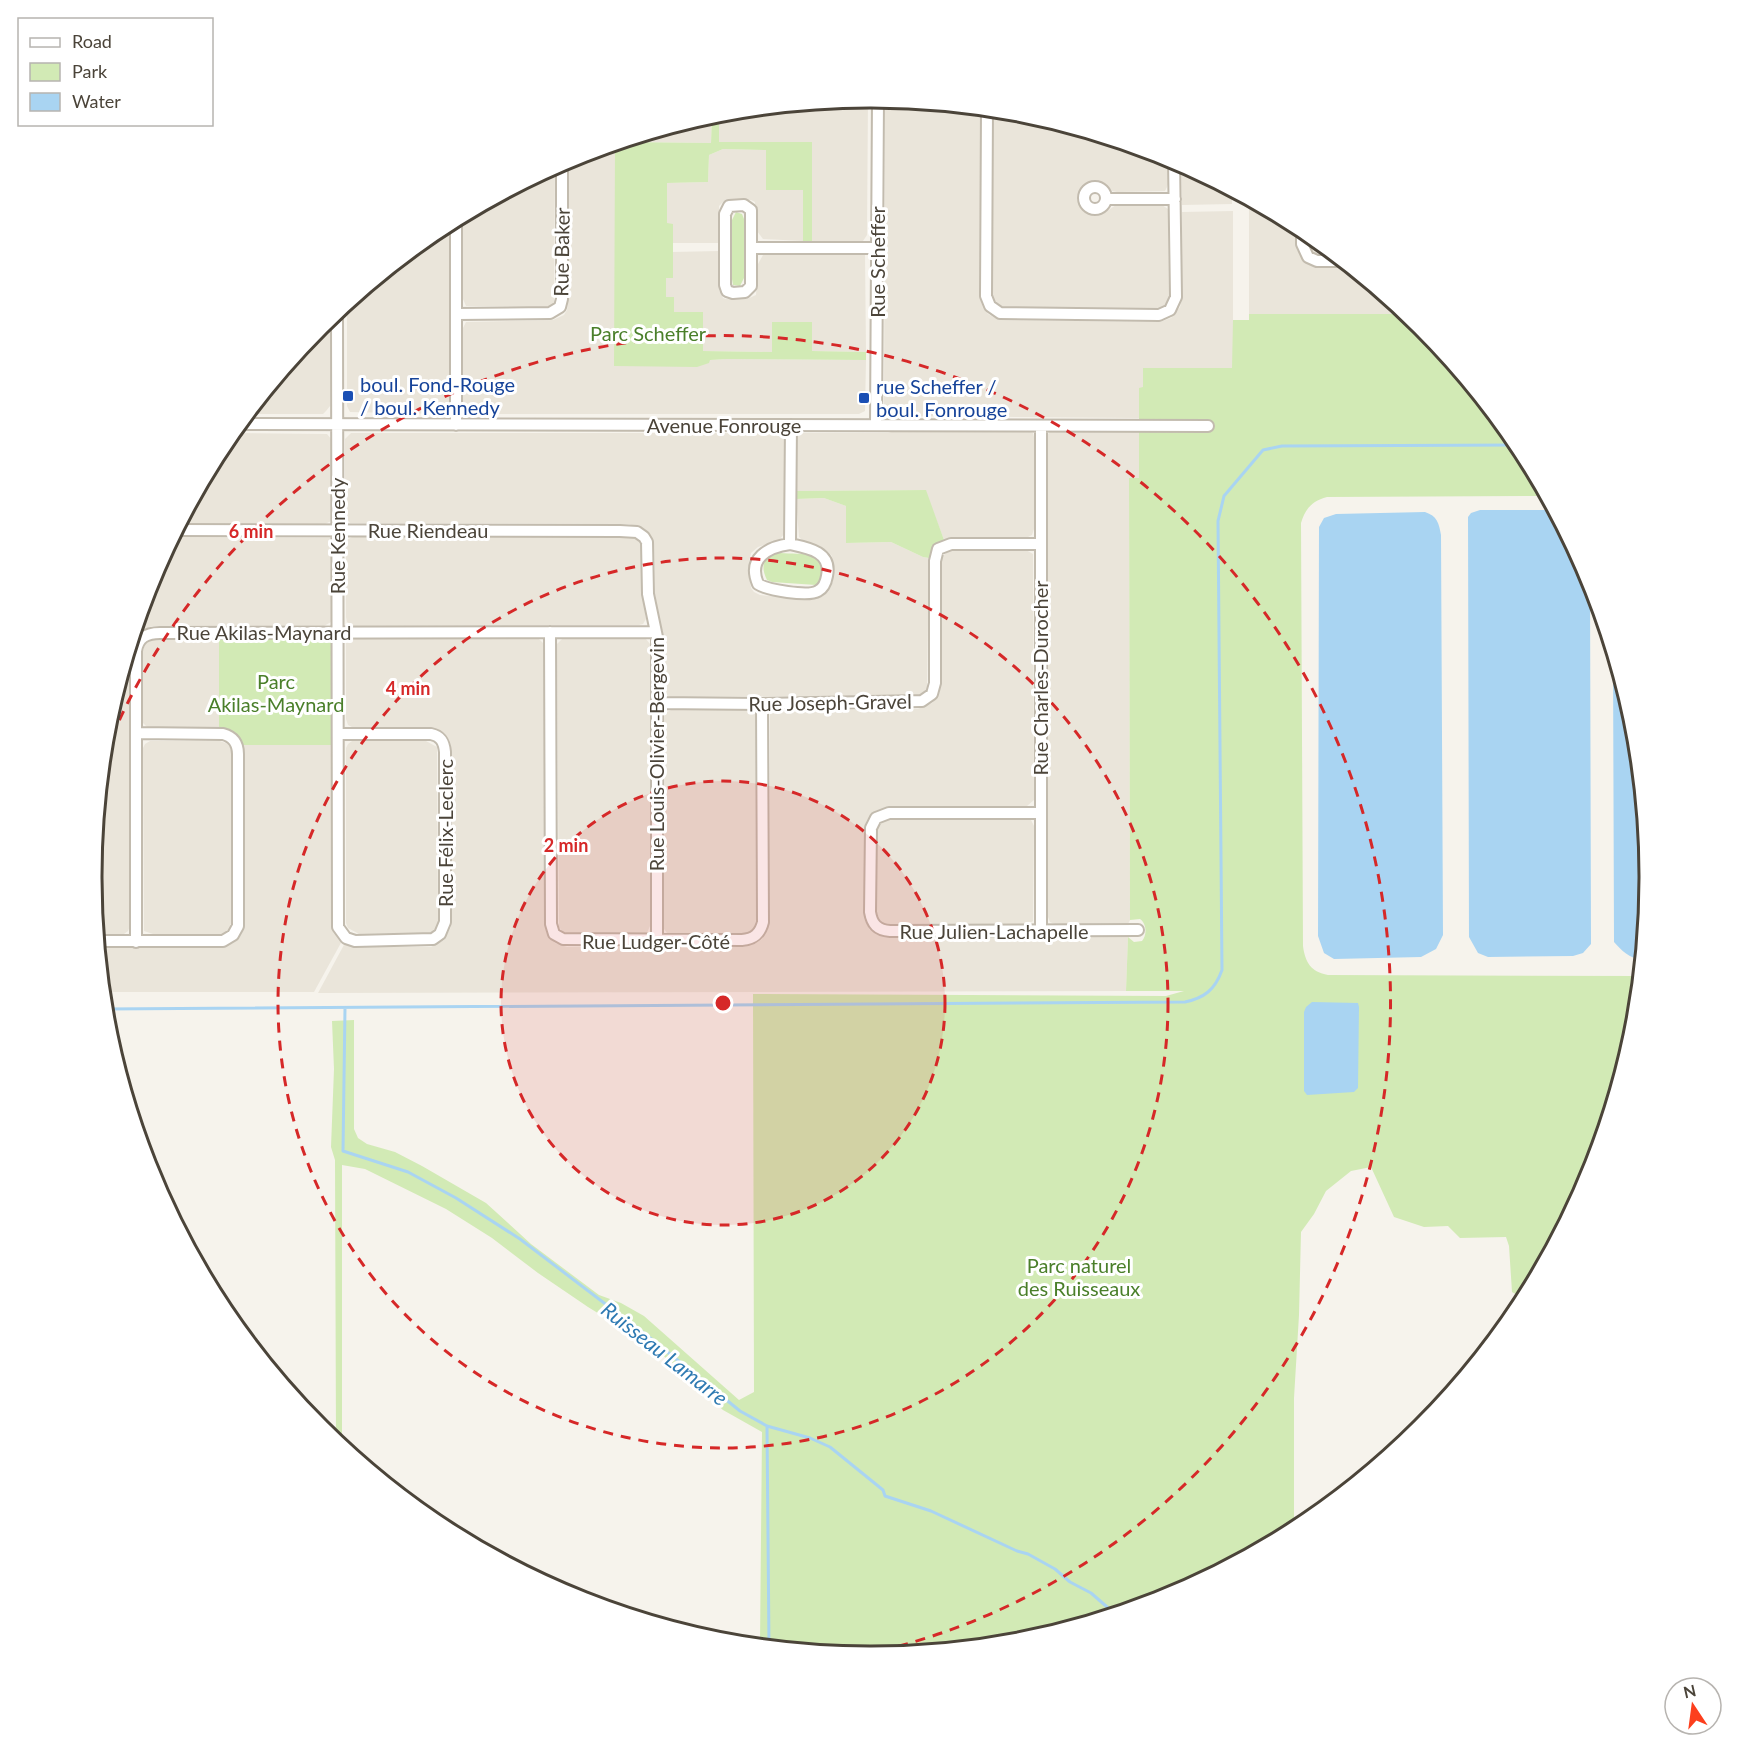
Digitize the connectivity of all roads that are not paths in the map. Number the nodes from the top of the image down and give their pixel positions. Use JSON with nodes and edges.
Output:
{"nodes":[{"id":1,"x":878,"y":108,"type":"edge"},
{"id":2,"x":987,"y":118,"type":"edge"},
{"id":3,"x":1174,"y":171,"type":"edge"},
{"id":4,"x":562,"y":174,"type":"edge"},
{"id":5,"x":1106,"y":199,"type":"dead end"},
{"id":6,"x":1175,"y":199,"type":"junction"},
{"id":7,"x":456,"y":230,"type":"edge"},
{"id":8,"x":1302,"y":242,"type":"edge"},
{"id":9,"x":751,"y":248,"type":"junction"},
{"id":10,"x":877,"y":248,"type":"junction"},
{"id":11,"x":1330,"y":261,"type":"edge"},
{"id":12,"x":457,"y":314,"type":"junction"},
{"id":13,"x":338,"y":324,"type":"edge"},
{"id":14,"x":250,"y":424,"type":"edge"},
{"id":15,"x":876,"y":424,"type":"junction"},
{"id":16,"x":338,"y":425,"type":"junction"},
{"id":17,"x":456,"y":425,"type":"junction"},
{"id":18,"x":790,"y":425,"type":"junction"},
{"id":19,"x":1041,"y":426,"type":"junction"},
{"id":20,"x":1208,"y":426,"type":"dead end"},
{"id":21,"x":185,"y":530,"type":"edge"},
{"id":22,"x":337,"y":530,"type":"junction"},
{"id":23,"x":642,"y":535,"type":"joint"},
{"id":24,"x":790,"y":544,"type":"junction"},
{"id":25,"x":1041,"y":544,"type":"junction"},
{"id":26,"x":338,"y":632,"type":"junction"},
{"id":27,"x":550,"y":632,"type":"junction"},
{"id":28,"x":656,"y":632,"type":"junction"},
{"id":29,"x":139,"y":642,"type":"edge"},
{"id":30,"x":136,"y":652,"type":"edge"},
{"id":31,"x":657,"y":703,"type":"junction"},
{"id":32,"x":762,"y":704,"type":"junction"},
{"id":33,"x":136,"y":734,"type":"junction"},
{"id":34,"x":338,"y":734,"type":"junction"},
{"id":35,"x":1040,"y":813,"type":"junction"},
{"id":36,"x":1041,"y":930,"type":"junction"},
{"id":37,"x":1138,"y":930,"type":"dead end"},
{"id":38,"x":346,"y":938,"type":"joint"},
{"id":39,"x":657,"y":940,"type":"junction"},
{"id":40,"x":105,"y":941,"type":"edge"},
{"id":41,"x":136,"y":942,"type":"junction"}],
"edges":[{"from":1,"to":10,"type":"street","name":"Rue Scheffer"},
{"from":2,"to":6,"type":"street"},
{"from":3,"to":6,"type":"street"},
{"from":4,"to":12,"type":"street","name":"Rue Baker"},
{"from":5,"to":6,"type":"street"},
{"from":7,"to":12,"type":"street"},
{"from":8,"to":11,"type":"street"},
{"from":9,"to":9,"type":"street"},
{"from":9,"to":10,"type":"street"},
{"from":10,"to":15,"type":"street","name":"Rue Scheffer"},
{"from":12,"to":17,"type":"street"},
{"from":13,"to":16,"type":"street","name":"Rue Kennedy"},
{"from":14,"to":16,"type":"street","name":"Avenue Fonrouge"},
{"from":15,"to":18,"type":"street","name":"Avenue Fonrouge"},
{"from":15,"to":19,"type":"street","name":"Avenue Fonrouge"},
{"from":16,"to":17,"type":"street","name":"Avenue Fonrouge"},
{"from":16,"to":22,"type":"street","name":"Rue Kennedy"},
{"from":17,"to":18,"type":"street","name":"Avenue Fonrouge"},
{"from":18,"to":24,"type":"street"},
{"from":19,"to":20,"type":"street","name":"Avenue Fonrouge"},
{"from":19,"to":25,"type":"street","name":"Rue Charles-Durocher"},
{"from":21,"to":22,"type":"street","name":"Rue Riendeau"},
{"from":22,"to":23,"type":"street","name":"Rue Riendeau"},
{"from":22,"to":26,"type":"street","name":"Rue Kennedy"},
{"from":23,"to":28,"type":"street","name":"Rue Louis-Olivier-Bergevin"},
{"from":24,"to":24,"type":"street"},
{"from":25,"to":32,"type":"street","name":"Rue Joseph-Gravel"},
{"from":25,"to":35,"type":"street","name":"Rue Charles-Durocher"},
{"from":26,"to":27,"type":"street","name":"Rue Akilas-Maynard"},
{"from":26,"to":29,"type":"street","name":"Rue Akilas-Maynard"},
{"from":26,"to":34,"type":"street","name":"Rue Kennedy"},
{"from":27,"to":28,"type":"street","name":"Rue Akilas-Maynard"},
{"from":27,"to":39,"type":"street","name":"Rue Ludger-Côté"},
{"from":28,"to":31,"type":"street","name":"Rue Louis-Olivier-Bergevin"},
{"from":30,"to":33,"type":"street","name":"Rue Akilas-Maynard"},
{"from":31,"to":32,"type":"street","name":"Rue Joseph-Gravel"},
{"from":31,"to":39,"type":"street","name":"Rue Louis-Olivier-Bergevin"},
{"from":32,"to":39,"type":"street","name":"Rue Ludger-Côté"},
{"from":33,"to":41,"type":"street","name":"Rue Akilas-Maynard"},
{"from":33,"to":41,"type":"street"},
{"from":34,"to":38,"type":"street","name":"Rue Kennedy"},
{"from":34,"to":38,"type":"street","name":"Rue Félix-Leclerc"},
{"from":35,"to":36,"type":"street","name":"Rue Charles-Durocher"},
{"from":35,"to":36,"type":"street","name":"Rue Julien-Lachapelle"},
{"from":36,"to":37,"type":"street","name":"Rue Julien-Lachapelle"},
{"from":40,"to":41,"type":"street"}]}
